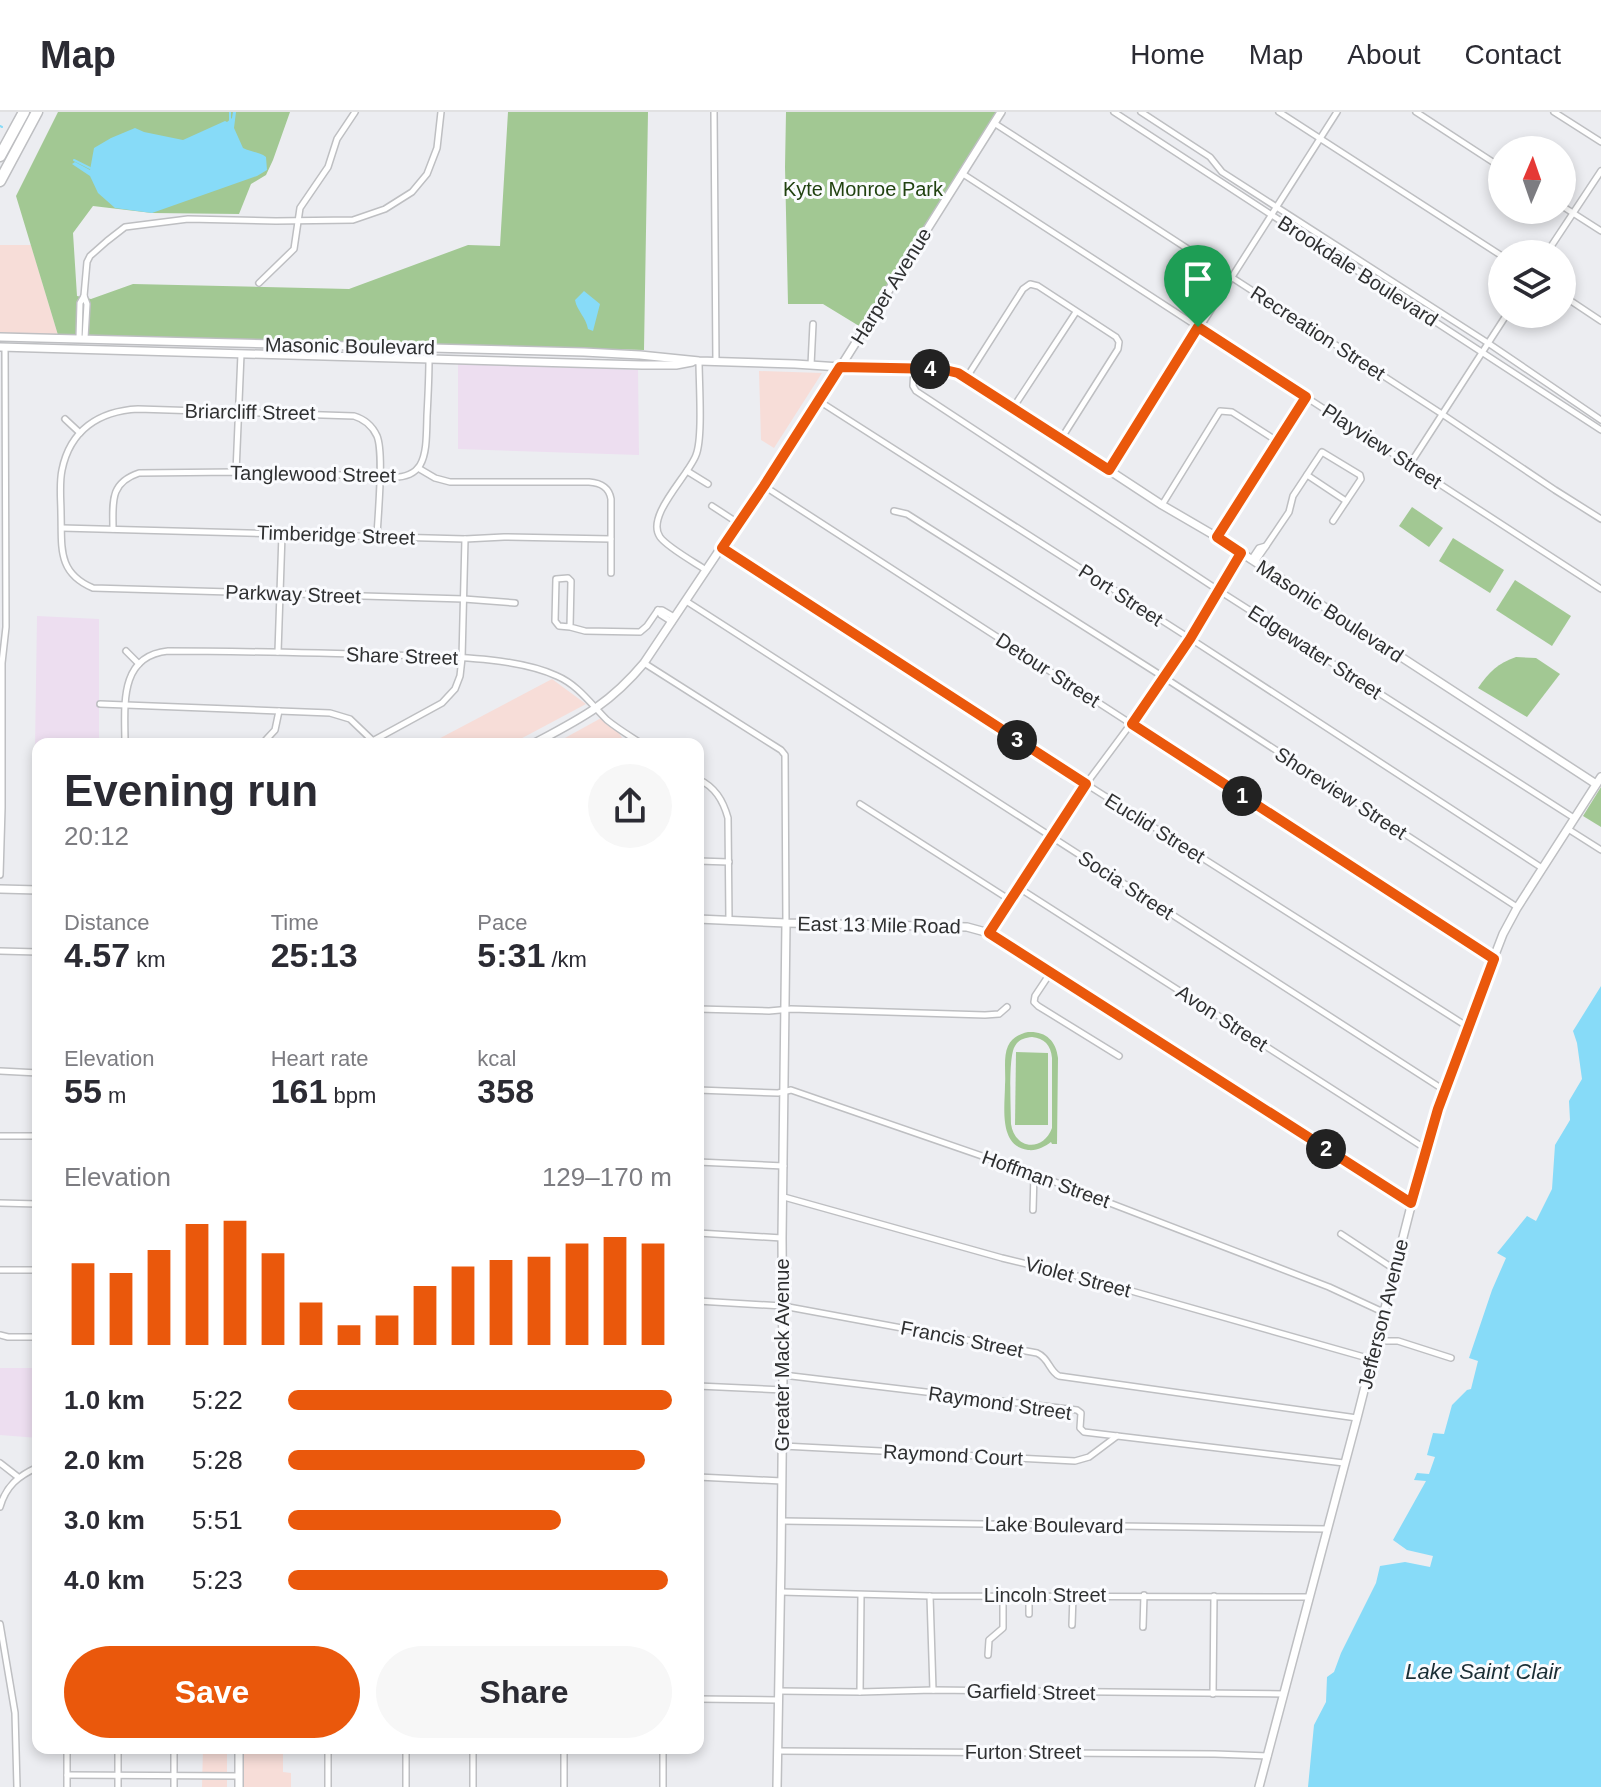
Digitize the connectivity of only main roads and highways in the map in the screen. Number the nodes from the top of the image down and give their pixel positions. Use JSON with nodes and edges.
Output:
{"nodes":[{"id":1,"x":24,"y":112,"type":"edge"},
{"id":2,"x":37,"y":112,"type":"edge"},
{"id":3,"x":1001,"y":112,"type":"edge"},
{"id":4,"x":0,"y":156,"type":"edge"},
{"id":5,"x":0,"y":181,"type":"edge"},
{"id":6,"x":2,"y":337,"type":"edge"},
{"id":7,"x":82,"y":338,"type":"junction"},
{"id":8,"x":171,"y":341,"type":"junction"},
{"id":9,"x":234,"y":343,"type":"junction"},
{"id":10,"x":2,"y":347,"type":"edge"},
{"id":11,"x":375,"y":347,"type":"junction"},
{"id":12,"x":450,"y":348,"type":"junction"},
{"id":13,"x":48,"y":349,"type":"junction"},
{"id":14,"x":518,"y":351,"type":"junction"},
{"id":15,"x":164,"y":352,"type":"junction"},
{"id":16,"x":594,"y":353,"type":"junction"},
{"id":17,"x":608,"y":353,"type":"junction"},
{"id":18,"x":241,"y":354,"type":"junction"},
{"id":19,"x":640,"y":355,"type":"junction"},
{"id":20,"x":350,"y":356,"type":"junction"},
{"id":21,"x":430,"y":359,"type":"junction"},
{"id":22,"x":474,"y":360,"type":"junction"},
{"id":23,"x":699,"y":361,"type":"junction"},
{"id":24,"x":583,"y":363,"type":"junction"},
{"id":25,"x":617,"y":364,"type":"junction"},
{"id":26,"x":642,"y":365,"type":"junction"},
{"id":27,"x":840,"y":367,"type":"junction"},
{"id":28,"x":544,"y":738,"type":"edge"},
{"id":29,"x":1599,"y":781,"type":"edge"},
{"id":30,"x":0,"y":889,"type":"edge"},
{"id":31,"x":32,"y":890,"type":"edge"},
{"id":32,"x":704,"y":919,"type":"edge"},
{"id":33,"x":786,"y":923,"type":"junction"},
{"id":34,"x":1411,"y":1203,"type":"junction"},
{"id":35,"x":239,"y":1754,"type":"edge"},
{"id":36,"x":239,"y":1787,"type":"edge"},
{"id":37,"x":777,"y":1787,"type":"edge"},
{"id":38,"x":1259,"y":1787,"type":"edge"}],
"edges":[{"from":1,"to":4,"type":"highway"},
{"from":2,"to":5,"type":"highway"},
{"from":3,"to":27,"type":"main road","name":"Harper Avenue"},
{"from":6,"to":7,"type":"main road","name":"Masonic Boulevard"},
{"from":6,"to":10,"type":"main road"},
{"from":7,"to":8,"type":"main road","name":"Masonic Boulevard"},
{"from":7,"to":13,"type":"main road"},
{"from":8,"to":9,"type":"main road","name":"Masonic Boulevard"},
{"from":8,"to":15,"type":"main road"},
{"from":9,"to":11,"type":"main road","name":"Masonic Boulevard"},
{"from":9,"to":18,"type":"main road"},
{"from":10,"to":13,"type":"main road","name":"Masonic Boulevard"},
{"from":11,"to":12,"type":"main road","name":"Masonic Boulevard"},
{"from":11,"to":20,"type":"main road"},
{"from":12,"to":14,"type":"main road","name":"Masonic Boulevard"},
{"from":12,"to":21,"type":"main road"},
{"from":13,"to":15,"type":"main road","name":"Masonic Boulevard"},
{"from":14,"to":16,"type":"main road","name":"Masonic Boulevard"},
{"from":14,"to":22,"type":"main road"},
{"from":15,"to":18,"type":"main road","name":"Masonic Boulevard"},
{"from":16,"to":17,"type":"main road","name":"Masonic Boulevard"},
{"from":16,"to":24,"type":"main road"},
{"from":17,"to":19,"type":"main road","name":"Masonic Boulevard"},
{"from":17,"to":25,"type":"main road"},
{"from":18,"to":20,"type":"main road","name":"Masonic Boulevard"},
{"from":19,"to":23,"type":"main road","name":"Masonic Boulevard"},
{"from":19,"to":26,"type":"main road"},
{"from":20,"to":21,"type":"main road","name":"Masonic Boulevard"},
{"from":21,"to":22,"type":"main road","name":"Masonic Boulevard"},
{"from":22,"to":24,"type":"main road","name":"Masonic Boulevard"},
{"from":23,"to":26,"type":"main road","name":"Masonic Boulevard"},
{"from":23,"to":27,"type":"main road","name":"Masonic Boulevard"},
{"from":24,"to":25,"type":"main road","name":"Masonic Boulevard"},
{"from":25,"to":26,"type":"main road","name":"Masonic Boulevard"},
{"from":27,"to":28,"type":"main road","name":"Harper Avenue"},
{"from":27,"to":29,"type":"main road","name":"Masonic Boulevard"},
{"from":29,"to":34,"type":"main road","name":"Jefferson Avenue"},
{"from":30,"to":31,"type":"main road"},
{"from":32,"to":33,"type":"main road","name":"East 13 Mile Road"},
{"from":33,"to":34,"type":"main road","name":"East 13 Mile Road"},
{"from":33,"to":37,"type":"main road","name":"Greater Mack Avenue"},
{"from":34,"to":38,"type":"main road","name":"Jefferson Avenue"},
{"from":35,"to":36,"type":"main road"}]}
